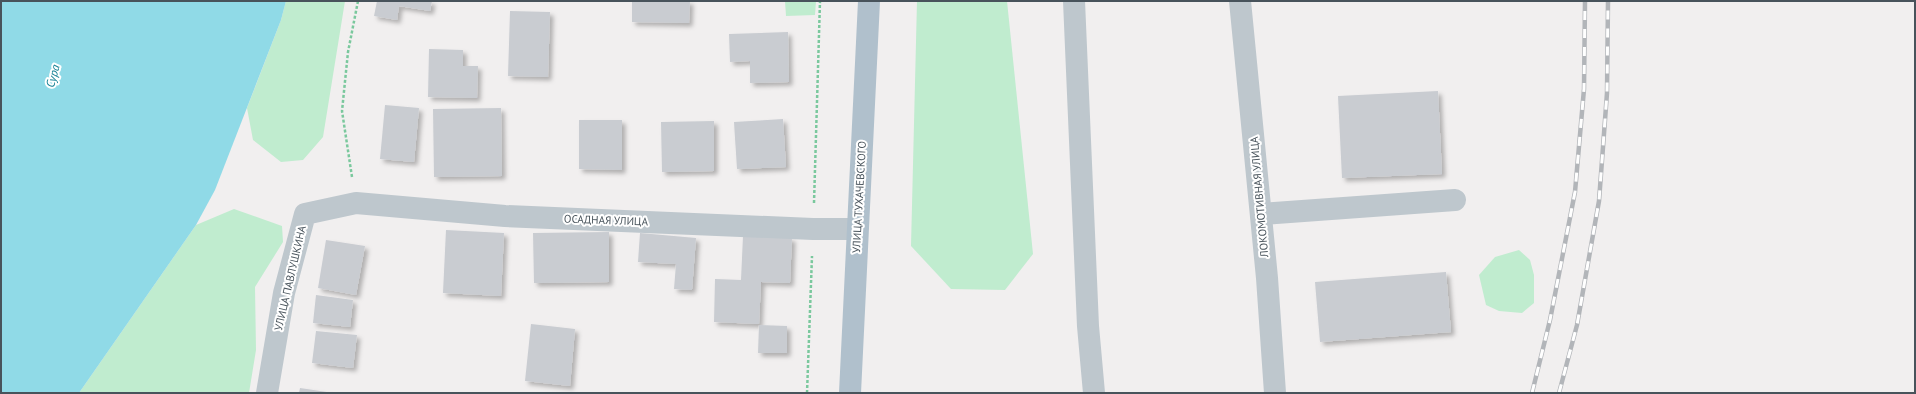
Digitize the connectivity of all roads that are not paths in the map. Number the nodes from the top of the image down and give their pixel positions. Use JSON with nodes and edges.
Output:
{"nodes":[{"id":1,"x":869,"y":1,"type":"edge"},
{"id":2,"x":1074,"y":1,"type":"edge"},
{"id":3,"x":1240,"y":1,"type":"edge"},
{"id":4,"x":1455,"y":200,"type":"dead end"},
{"id":5,"x":356,"y":203,"type":"joint"},
{"id":6,"x":1261,"y":214,"type":"junction"},
{"id":7,"x":857,"y":229,"type":"junction"},
{"id":8,"x":266,"y":393,"type":"edge"},
{"id":9,"x":850,"y":393,"type":"edge"},
{"id":10,"x":1094,"y":393,"type":"edge"},
{"id":11,"x":1275,"y":393,"type":"edge"}],
"edges":[{"from":1,"to":7,"type":"main road","name":"УЛИЦА ТУХАЧЕВСКОГО"},
{"from":2,"to":10,"type":"street"},
{"from":3,"to":6,"type":"street","name":"ЛОКОМОТИВНАЯ УЛИЦА"},
{"from":4,"to":6,"type":"street"},
{"from":5,"to":7,"type":"street","name":"ОСАДНАЯ УЛИЦА"},
{"from":5,"to":8,"type":"street","name":"УЛИЦА ПАВЛУШКИНА"},
{"from":6,"to":11,"type":"street","name":"ЛОКОМОТИВНАЯ УЛИЦА"},
{"from":7,"to":9,"type":"main road","name":"УЛИЦА ТУХАЧЕВСКОГО"}]}
